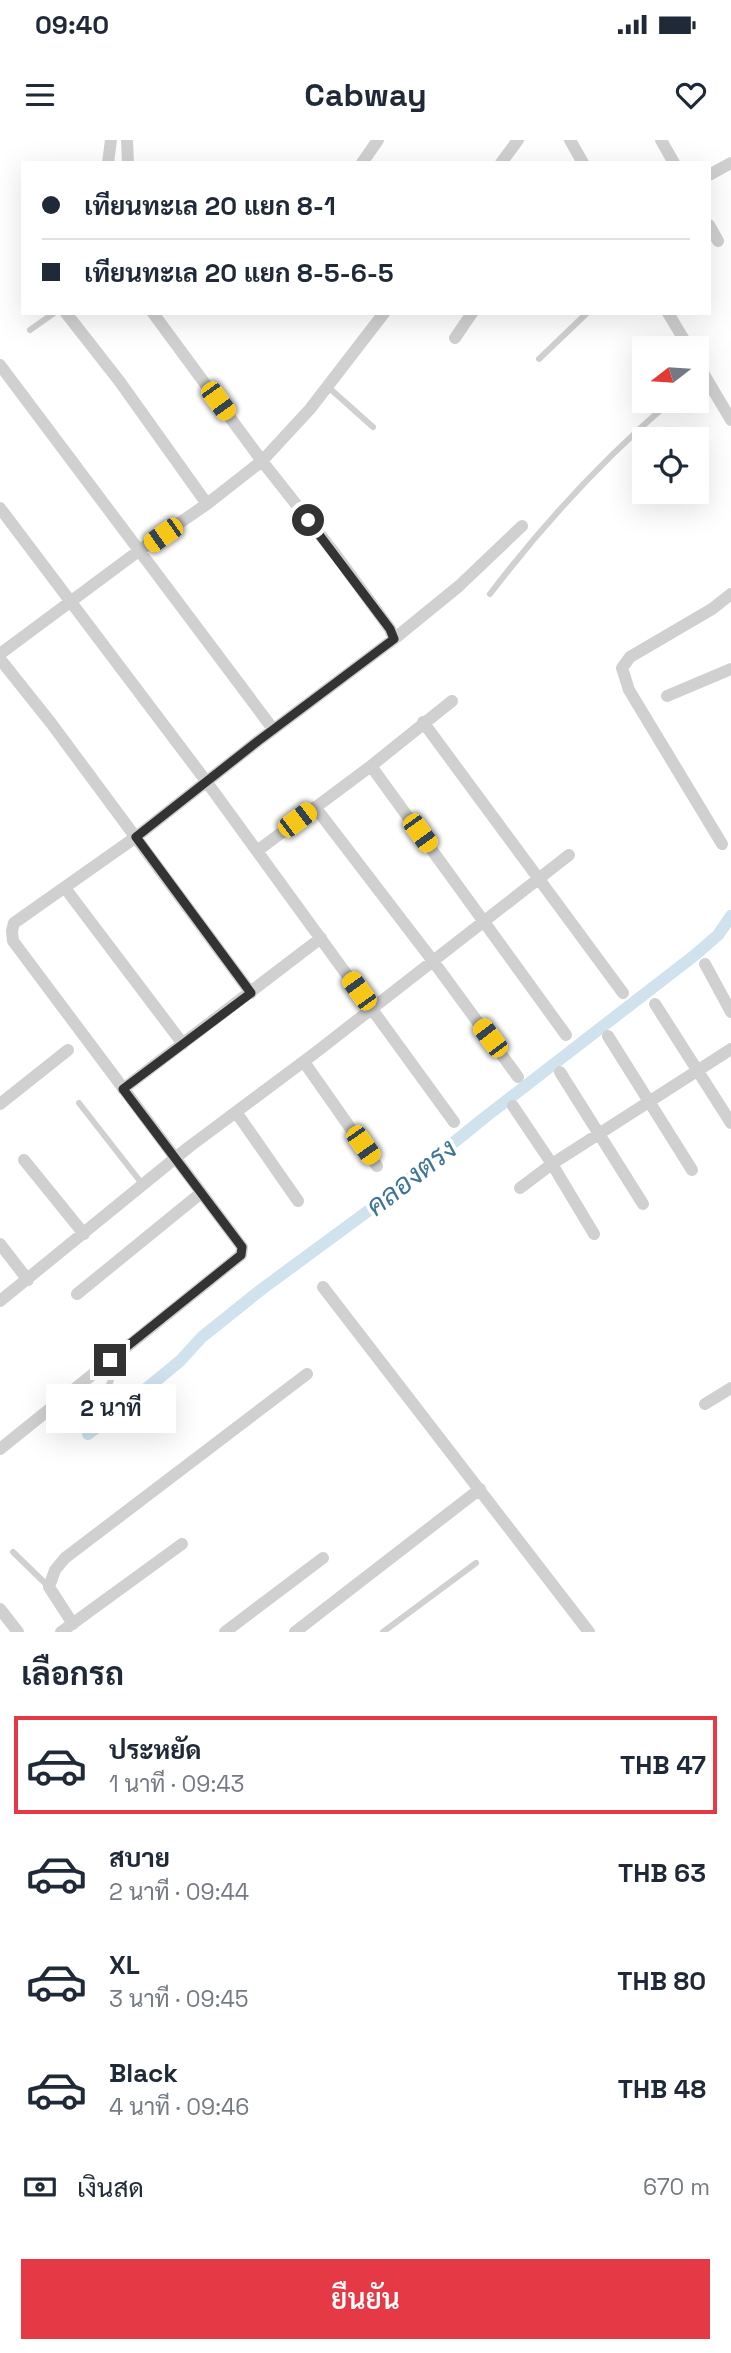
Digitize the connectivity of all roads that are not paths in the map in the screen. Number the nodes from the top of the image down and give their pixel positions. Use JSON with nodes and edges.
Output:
{"nodes":[{"id":1,"x":111,"y":140,"type":"edge"},
{"id":2,"x":127,"y":140,"type":"edge"},
{"id":3,"x":378,"y":140,"type":"edge"},
{"id":4,"x":518,"y":140,"type":"edge"},
{"id":5,"x":588,"y":140,"type":"edge"},
{"id":6,"x":661,"y":140,"type":"edge"},
{"id":7,"x":578,"y":155,"type":"edge"},
{"id":8,"x":108,"y":161,"type":"edge"},
{"id":9,"x":128,"y":161,"type":"edge"},
{"id":10,"x":363,"y":161,"type":"edge"},
{"id":11,"x":502,"y":161,"type":"edge"},
{"id":12,"x":673,"y":161,"type":"edge"},
{"id":13,"x":731,"y":163,"type":"edge"},
{"id":14,"x":711,"y":174,"type":"edge"},
{"id":15,"x":711,"y":229,"type":"edge"},
{"id":16,"x":718,"y":241,"type":"dead end"},
{"id":17,"x":51,"y":315,"type":"edge"},
{"id":18,"x":68,"y":315,"type":"edge"},
{"id":19,"x":154,"y":315,"type":"edge"},
{"id":20,"x":382,"y":315,"type":"edge"},
{"id":21,"x":471,"y":315,"type":"edge"},
{"id":22,"x":585,"y":315,"type":"edge"},
{"id":23,"x":669,"y":315,"type":"edge"},
{"id":24,"x":30,"y":330,"type":"dead end"},
{"id":25,"x":682,"y":336,"type":"edge"},
{"id":26,"x":455,"y":338,"type":"dead end"},
{"id":27,"x":539,"y":359,"type":"dead end"},
{"id":28,"x":0,"y":365,"type":"edge"},
{"id":29,"x":709,"y":384,"type":"edge"},
{"id":30,"x":327,"y":386,"type":"junction"},
{"id":31,"x":656,"y":413,"type":"edge"},
{"id":32,"x":731,"y":419,"type":"edge"},
{"id":33,"x":373,"y":427,"type":"dead end"},
{"id":34,"x":262,"y":461,"type":"junction"},
{"id":35,"x":208,"y":504,"type":"junction"},
{"id":36,"x":0,"y":508,"type":"edge"},
{"id":37,"x":522,"y":526,"type":"dead end"},
{"id":38,"x":140,"y":550,"type":"junction"},
{"id":39,"x":489,"y":594,"type":"dead end"},
{"id":40,"x":731,"y":594,"type":"edge"},
{"id":41,"x":71,"y":602,"type":"junction"},
{"id":42,"x":389,"y":643,"type":"junction"},
{"id":43,"x":0,"y":657,"type":"edge"},
{"id":44,"x":731,"y":668,"type":"edge"},
{"id":45,"x":667,"y":696,"type":"dead end"},
{"id":46,"x":452,"y":701,"type":"dead end"},
{"id":47,"x":423,"y":722,"type":"junction"},
{"id":48,"x":273,"y":729,"type":"junction"},
{"id":49,"x":372,"y":766,"type":"junction"},
{"id":50,"x":206,"y":781,"type":"junction"},
{"id":51,"x":315,"y":807,"type":"junction"},
{"id":52,"x":136,"y":837,"type":"junction"},
{"id":53,"x":722,"y":844,"type":"dead end"},
{"id":54,"x":257,"y":851,"type":"junction"},
{"id":55,"x":569,"y":855,"type":"dead end"},
{"id":56,"x":538,"y":880,"type":"junction"},
{"id":57,"x":65,"y":888,"type":"junction"},
{"id":58,"x":484,"y":922,"type":"junction"},
{"id":59,"x":321,"y":938,"type":"junction"},
{"id":60,"x":433,"y":961,"type":"junction"},
{"id":61,"x":705,"y":964,"type":"dead end"},
{"id":62,"x":251,"y":993,"type":"junction"},
{"id":63,"x":623,"y":993,"type":"dead end"},
{"id":64,"x":655,"y":1004,"type":"dead end"},
{"id":65,"x":372,"y":1009,"type":"junction"},
{"id":66,"x":731,"y":1012,"type":"edge"},
{"id":67,"x":566,"y":1035,"type":"dead end"},
{"id":68,"x":608,"y":1036,"type":"dead end"},
{"id":69,"x":183,"y":1044,"type":"junction"},
{"id":70,"x":731,"y":1049,"type":"edge"},
{"id":71,"x":68,"y":1050,"type":"dead end"},
{"id":72,"x":304,"y":1062,"type":"junction"},
{"id":73,"x":699,"y":1071,"type":"junction"},
{"id":74,"x":561,"y":1072,"type":"dead end"},
{"id":75,"x":519,"y":1077,"type":"dead end"},
{"id":76,"x":123,"y":1089,"type":"junction"},
{"id":77,"x":648,"y":1102,"type":"junction"},
{"id":78,"x":79,"y":1103,"type":"dead end"},
{"id":79,"x":0,"y":1104,"type":"edge"},
{"id":80,"x":513,"y":1106,"type":"dead end"},
{"id":81,"x":236,"y":1112,"type":"junction"},
{"id":82,"x":454,"y":1122,"type":"dead end"},
{"id":83,"x":731,"y":1123,"type":"edge"},
{"id":84,"x":600,"y":1134,"type":"junction"},
{"id":85,"x":175,"y":1158,"type":"junction"},
{"id":86,"x":24,"y":1160,"type":"dead end"},
{"id":87,"x":552,"y":1164,"type":"junction"},
{"id":88,"x":377,"y":1166,"type":"dead end"},
{"id":89,"x":692,"y":1170,"type":"dead end"},
{"id":90,"x":143,"y":1185,"type":"junction"},
{"id":91,"x":520,"y":1188,"type":"dead end"},
{"id":92,"x":201,"y":1193,"type":"junction"},
{"id":93,"x":298,"y":1201,"type":"dead end"},
{"id":94,"x":643,"y":1204,"type":"dead end"},
{"id":95,"x":84,"y":1234,"type":"junction"},
{"id":96,"x":594,"y":1234,"type":"dead end"},
{"id":97,"x":0,"y":1244,"type":"edge"},
{"id":98,"x":28,"y":1280,"type":"junction"},
{"id":99,"x":323,"y":1287,"type":"dead end"},
{"id":100,"x":77,"y":1294,"type":"dead end"},
{"id":101,"x":0,"y":1301,"type":"edge"},
{"id":102,"x":110,"y":1360,"type":"junction"},
{"id":103,"x":307,"y":1374,"type":"dead end"},
{"id":104,"x":731,"y":1388,"type":"edge"},
{"id":105,"x":705,"y":1404,"type":"dead end"},
{"id":106,"x":74,"y":1410,"type":"dead end"},
{"id":107,"x":0,"y":1449,"type":"edge"},
{"id":108,"x":480,"y":1489,"type":"junction"},
{"id":109,"x":182,"y":1544,"type":"dead end"},
{"id":110,"x":13,"y":1552,"type":"dead end"},
{"id":111,"x":323,"y":1558,"type":"dead end"},
{"id":112,"x":476,"y":1563,"type":"dead end"},
{"id":113,"x":49,"y":1587,"type":"junction"},
{"id":114,"x":0,"y":1609,"type":"edge"},
{"id":115,"x":64,"y":1630,"type":"edge"},
{"id":116,"x":18,"y":1632,"type":"edge"},
{"id":117,"x":225,"y":1632,"type":"edge"},
{"id":118,"x":295,"y":1632,"type":"edge"},
{"id":119,"x":383,"y":1632,"type":"edge"},
{"id":120,"x":590,"y":1632,"type":"edge"}],
"edges":[{"from":1,"to":8,"type":"street"},
{"from":2,"to":9,"type":"street"},
{"from":3,"to":10,"type":"street"},
{"from":4,"to":11,"type":"street"},
{"from":5,"to":7,"type":"street"},
{"from":6,"to":12,"type":"street"},
{"from":13,"to":14,"type":"street"},
{"from":15,"to":16,"type":"street"},
{"from":17,"to":24,"type":"lane"},
{"from":18,"to":35,"type":"street"},
{"from":19,"to":34,"type":"street"},
{"from":20,"to":30,"type":"street"},
{"from":21,"to":26,"type":"street"},
{"from":22,"to":27,"type":"lane"},
{"from":23,"to":25,"type":"street"},
{"from":28,"to":38,"type":"street"},
{"from":29,"to":32,"type":"street"},
{"from":30,"to":33,"type":"lane"},
{"from":30,"to":34,"type":"street"},
{"from":31,"to":39,"type":"lane"},
{"from":34,"to":35,"type":"street"},
{"from":34,"to":42,"type":"street"},
{"from":35,"to":38,"type":"street"},
{"from":36,"to":41,"type":"street"},
{"from":37,"to":42,"type":"street"},
{"from":38,"to":41,"type":"street"},
{"from":38,"to":48,"type":"street"},
{"from":40,"to":53,"type":"street"},
{"from":41,"to":43,"type":"street"},
{"from":41,"to":50,"type":"street"},
{"from":42,"to":48,"type":"street"},
{"from":43,"to":52,"type":"street"},
{"from":44,"to":45,"type":"street"},
{"from":46,"to":47,"type":"street"},
{"from":47,"to":49,"type":"street"},
{"from":47,"to":56,"type":"street"},
{"from":48,"to":50,"type":"street"},
{"from":49,"to":51,"type":"street"},
{"from":49,"to":58,"type":"street"},
{"from":50,"to":52,"type":"street"},
{"from":50,"to":54,"type":"street"},
{"from":51,"to":54,"type":"street"},
{"from":51,"to":60,"type":"street"},
{"from":52,"to":57,"type":"street"},
{"from":52,"to":62,"type":"street"},
{"from":54,"to":59,"type":"street"},
{"from":55,"to":56,"type":"street"},
{"from":56,"to":58,"type":"street"},
{"from":56,"to":63,"type":"street"},
{"from":57,"to":69,"type":"street"},
{"from":57,"to":76,"type":"street"},
{"from":58,"to":60,"type":"street"},
{"from":58,"to":67,"type":"street"},
{"from":59,"to":62,"type":"street"},
{"from":59,"to":65,"type":"street"},
{"from":60,"to":65,"type":"street"},
{"from":60,"to":75,"type":"street"},
{"from":61,"to":66,"type":"street"},
{"from":62,"to":69,"type":"street"},
{"from":64,"to":73,"type":"street"},
{"from":65,"to":72,"type":"street"},
{"from":65,"to":82,"type":"street"},
{"from":68,"to":77,"type":"street"},
{"from":69,"to":76,"type":"street"},
{"from":70,"to":73,"type":"street"},
{"from":71,"to":79,"type":"street"},
{"from":72,"to":81,"type":"street"},
{"from":72,"to":88,"type":"street"},
{"from":73,"to":77,"type":"street"},
{"from":73,"to":83,"type":"street"},
{"from":74,"to":84,"type":"street"},
{"from":76,"to":85,"type":"street"},
{"from":77,"to":84,"type":"street"},
{"from":77,"to":89,"type":"street"},
{"from":78,"to":90,"type":"lane"},
{"from":80,"to":87,"type":"street"},
{"from":81,"to":85,"type":"street"},
{"from":81,"to":93,"type":"street"},
{"from":84,"to":87,"type":"street"},
{"from":84,"to":94,"type":"street"},
{"from":85,"to":90,"type":"street"},
{"from":85,"to":92,"type":"street"},
{"from":86,"to":95,"type":"street"},
{"from":87,"to":91,"type":"street"},
{"from":87,"to":96,"type":"street"},
{"from":90,"to":95,"type":"street"},
{"from":92,"to":100,"type":"street"},
{"from":92,"to":102,"type":"street"},
{"from":95,"to":98,"type":"street"},
{"from":97,"to":98,"type":"street"},
{"from":98,"to":101,"type":"street"},
{"from":99,"to":108,"type":"street"},
{"from":102,"to":106,"type":"lane"},
{"from":102,"to":107,"type":"street"},
{"from":103,"to":113,"type":"street"},
{"from":104,"to":105,"type":"street"},
{"from":108,"to":118,"type":"street"},
{"from":108,"to":120,"type":"street"},
{"from":109,"to":115,"type":"street"},
{"from":110,"to":113,"type":"lane"},
{"from":111,"to":117,"type":"street"},
{"from":112,"to":119,"type":"lane"},
{"from":113,"to":115,"type":"street"},
{"from":114,"to":116,"type":"street"}]}
